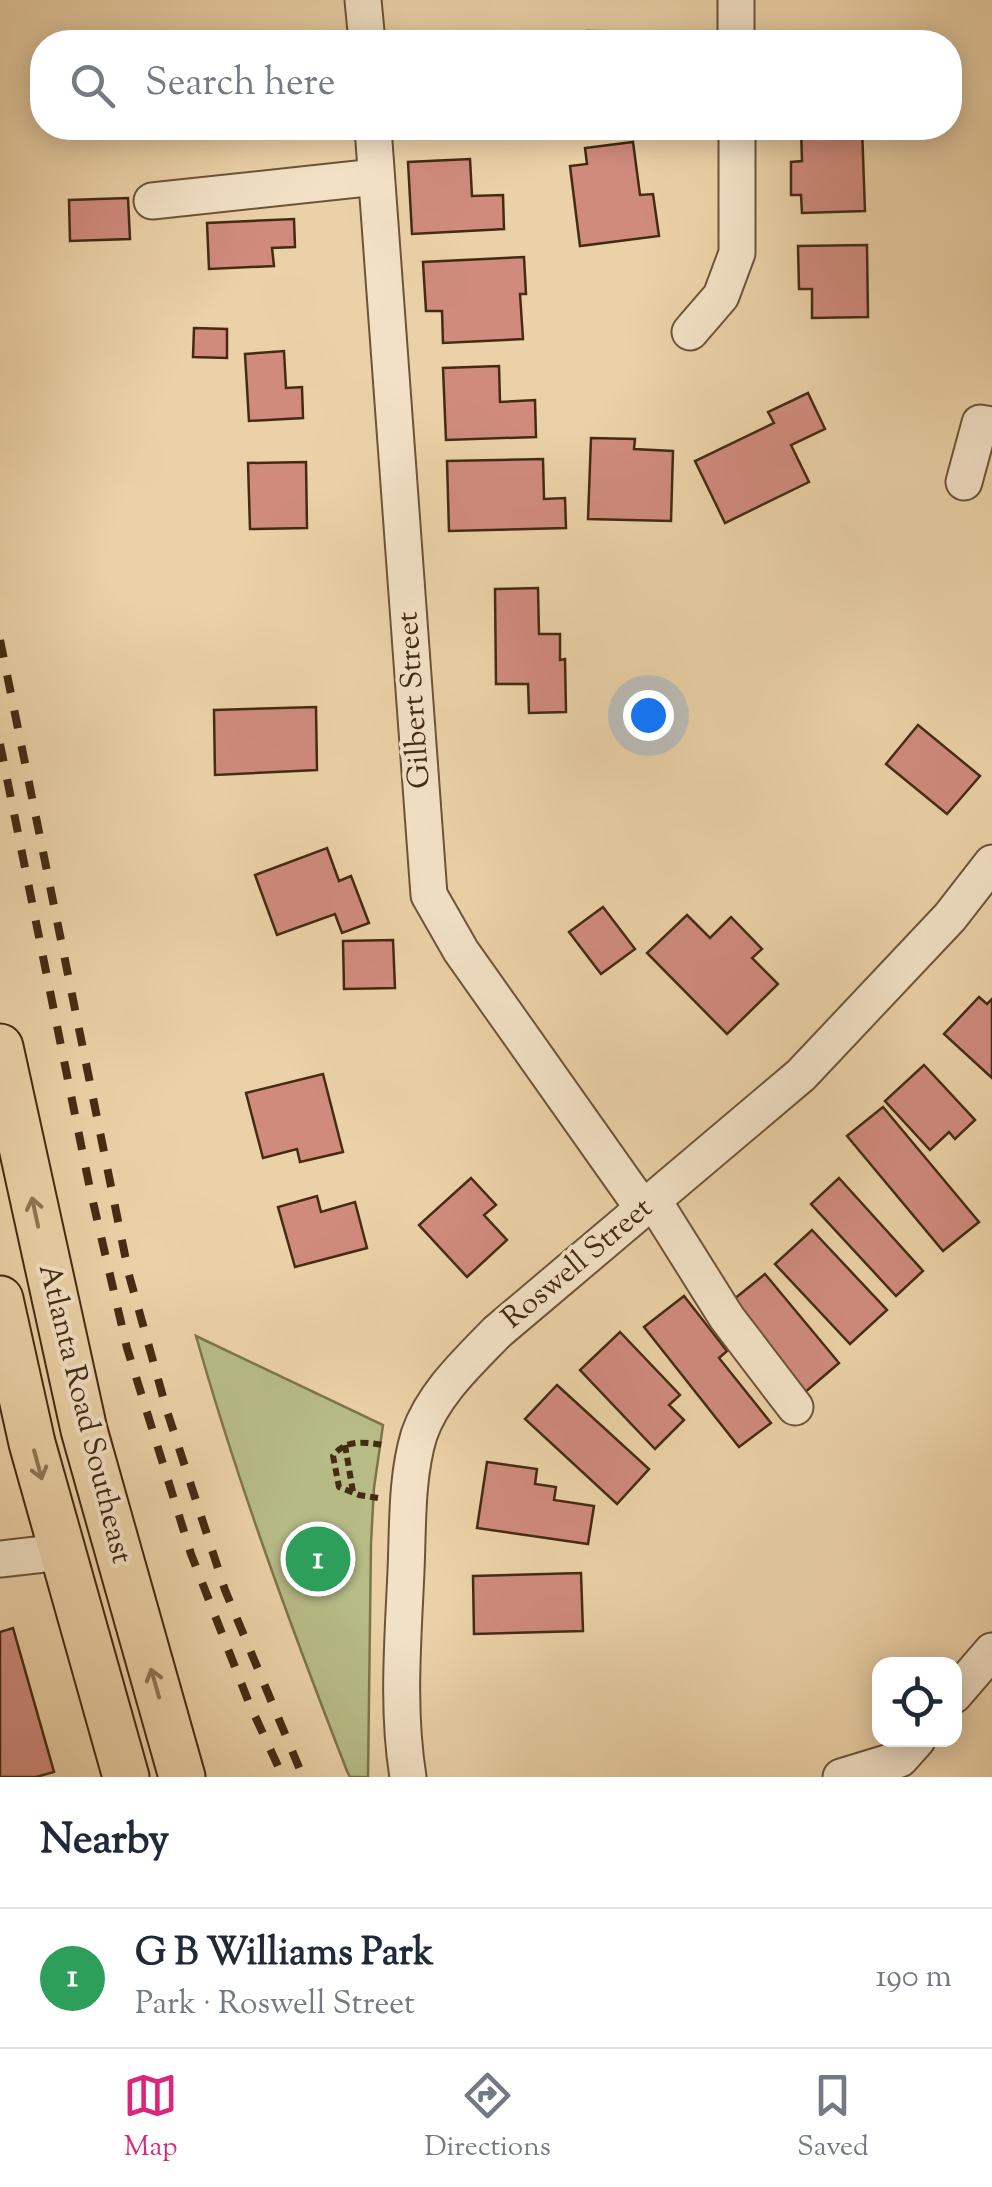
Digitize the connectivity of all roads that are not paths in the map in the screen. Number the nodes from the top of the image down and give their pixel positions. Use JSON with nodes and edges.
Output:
{"nodes":[{"id":1,"x":364,"y":0,"type":"edge"},
{"id":2,"x":736,"y":0,"type":"edge"},
{"id":3,"x":365,"y":30,"type":"edge"},
{"id":4,"x":736,"y":30,"type":"edge"},
{"id":5,"x":374,"y":140,"type":"edge"},
{"id":6,"x":736,"y":140,"type":"edge"},
{"id":7,"x":376,"y":177,"type":"junction"},
{"id":8,"x":152,"y":200,"type":"dead end"},
{"id":9,"x":690,"y":332,"type":"dead end"},
{"id":10,"x":992,"y":425,"type":"edge"},
{"id":11,"x":964,"y":482,"type":"dead end"},
{"id":12,"x":992,"y":863,"type":"edge"},
{"id":13,"x":0,"y":1047,"type":"edge"},
{"id":14,"x":648,"y":1204,"type":"junction"},
{"id":15,"x":3,"y":1325,"type":"edge"},
{"id":16,"x":796,"y":1406,"type":"dead end"},
{"id":17,"x":62,"y":1552,"type":"junction"},
{"id":18,"x":0,"y":1559,"type":"edge"},
{"id":19,"x":992,"y":1651,"type":"edge"},
{"id":20,"x":962,"y":1686,"type":"edge"},
{"id":21,"x":911,"y":1747,"type":"edge"},
{"id":22,"x":126,"y":1777,"type":"edge"},
{"id":23,"x":182,"y":1777,"type":"edge"},
{"id":24,"x":408,"y":1777,"type":"edge"},
{"id":25,"x":840,"y":1777,"type":"edge"}],
"edges":[{"from":1,"to":3,"type":"street"},
{"from":2,"to":4,"type":"street"},
{"from":5,"to":7,"type":"street","name":"Gilbert Street"},
{"from":6,"to":9,"type":"street"},
{"from":7,"to":8,"type":"street"},
{"from":7,"to":14,"type":"street","name":"Gilbert Street"},
{"from":10,"to":11,"type":"street"},
{"from":12,"to":14,"type":"street","name":"Roswell Street"},
{"from":23,"to":13,"type":"main road","name":"Atlanta Road Southeast","one_way":true},
{"from":14,"to":16,"type":"street","name":"Gilbert Street"},
{"from":14,"to":24,"type":"street","name":"Roswell Street"},
{"from":15,"to":17,"type":"main road","name":"Atlanta Road Southeast","one_way":true},
{"from":17,"to":18,"type":"street"},
{"from":17,"to":22,"type":"main road","name":"Atlanta Road Southeast"},
{"from":19,"to":20,"type":"street"},
{"from":21,"to":25,"type":"street"}]}
